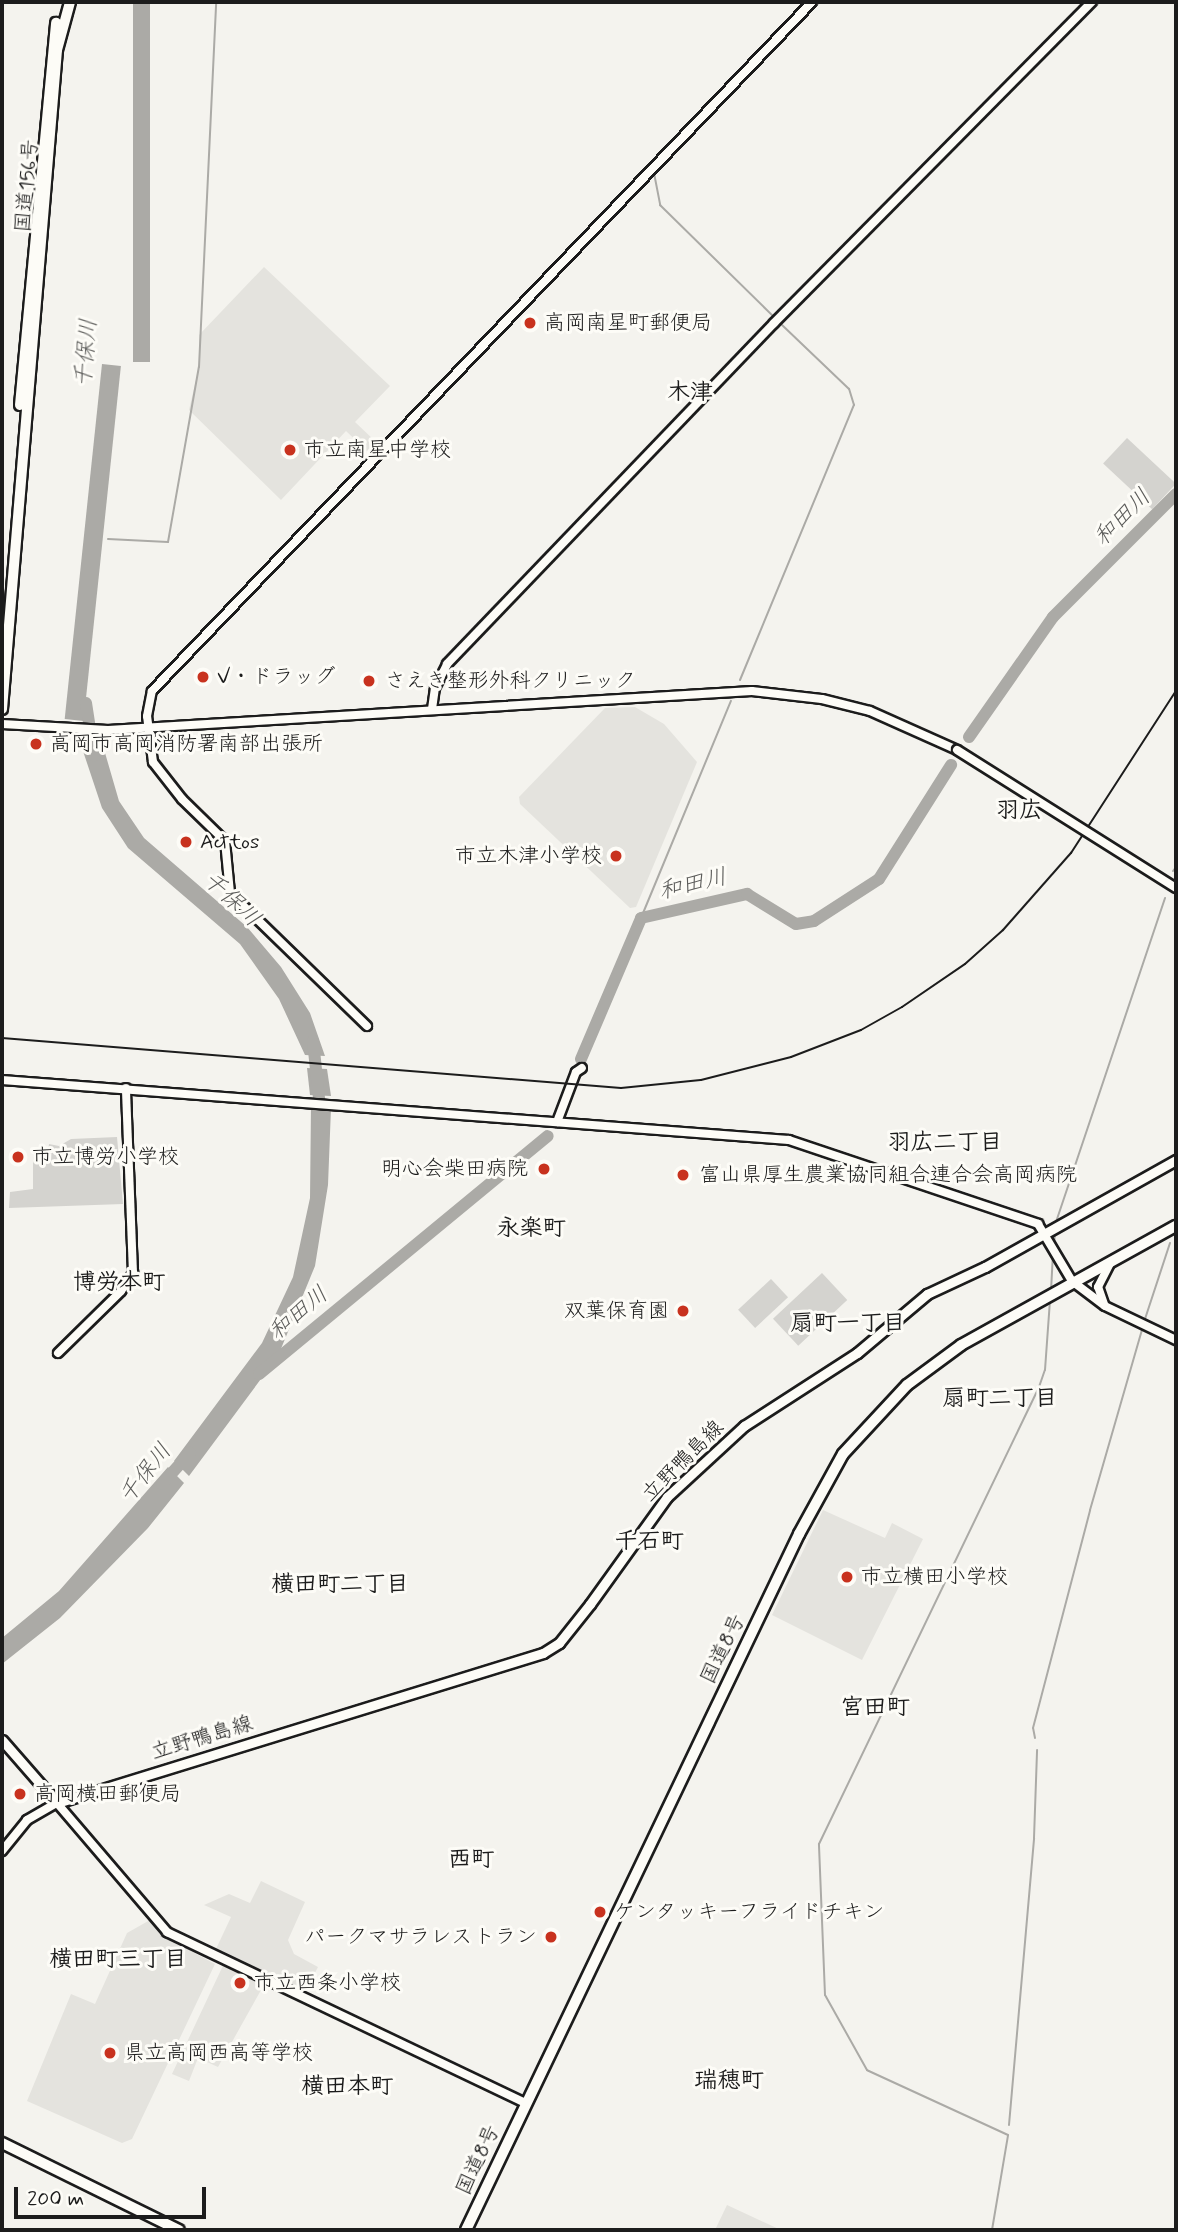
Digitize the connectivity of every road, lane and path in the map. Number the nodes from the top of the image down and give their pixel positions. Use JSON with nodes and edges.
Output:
{"nodes":[{"id":1,"x":63,"y":2,"type":"edge"},
{"id":2,"x":70,"y":2,"type":"edge"},
{"id":3,"x":811,"y":2,"type":"edge"},
{"id":4,"x":1092,"y":2,"type":"edge"},
{"id":5,"x":2,"y":629,"type":"edge"},
{"id":6,"x":2,"y":709,"type":"edge"},
{"id":7,"x":432,"y":709,"type":"junction"},
{"id":8,"x":2,"y":724,"type":"edge"},
{"id":9,"x":148,"y":727,"type":"junction"},
{"id":10,"x":1176,"y":888,"type":"edge"},
{"id":11,"x":368,"y":1026,"type":"dead end"},
{"id":12,"x":582,"y":1068,"type":"dead end"},
{"id":13,"x":2,"y":1080,"type":"edge"},
{"id":14,"x":126,"y":1088,"type":"junction"},
{"id":15,"x":557,"y":1122,"type":"junction"},
{"id":16,"x":1176,"y":1160,"type":"edge"},
{"id":17,"x":1176,"y":1226,"type":"edge"},
{"id":18,"x":1045,"y":1231,"type":"junction"},
{"id":19,"x":1112,"y":1260,"type":"junction"},
{"id":20,"x":1072,"y":1281,"type":"junction"},
{"id":21,"x":1105,"y":1307,"type":"junction"},
{"id":22,"x":1176,"y":1340,"type":"edge"},
{"id":23,"x":58,"y":1353,"type":"dead end"},
{"id":24,"x":2,"y":1740,"type":"edge"},
{"id":25,"x":57,"y":1803,"type":"junction"},
{"id":26,"x":2,"y":1851,"type":"edge"},
{"id":27,"x":526,"y":2103,"type":"junction"},
{"id":28,"x":2,"y":2143,"type":"edge"},
{"id":29,"x":179,"y":2230,"type":"edge"},
{"id":30,"x":466,"y":2230,"type":"edge"}],
"edges":[{"from":1,"to":5,"type":"main road","name":"国道156号"},
{"from":2,"to":6,"type":"main road","name":"国道156号"},
{"from":3,"to":9,"type":"street"},
{"from":4,"to":7,"type":"street"},
{"from":7,"to":9,"type":"street"},
{"from":7,"to":10,"type":"street","bridge":true},
{"from":8,"to":9,"type":"street"},
{"from":9,"to":11,"type":"street"},
{"from":12,"to":15,"type":"street"},
{"from":13,"to":14,"type":"street"},
{"from":14,"to":15,"type":"street"},
{"from":14,"to":23,"type":"street"},
{"from":15,"to":18,"type":"street"},
{"from":16,"to":18,"type":"main road","name":"立野鴨島線"},
{"from":17,"to":19,"type":"main road","name":"国道8号"},
{"from":18,"to":20,"type":"street"},
{"from":18,"to":25,"type":"main road","name":"立野鴨島線"},
{"from":19,"to":20,"type":"main road","name":"国道8号"},
{"from":19,"to":21,"type":"street"},
{"from":20,"to":21,"type":"street"},
{"from":20,"to":27,"type":"main road","name":"国道8号"},
{"from":21,"to":22,"type":"street"},
{"from":24,"to":25,"type":"main road"},
{"from":25,"to":26,"type":"street"},
{"from":25,"to":27,"type":"street"},
{"from":27,"to":30,"type":"main road","name":"国道8号"},
{"from":28,"to":29,"type":"main road"}]}
